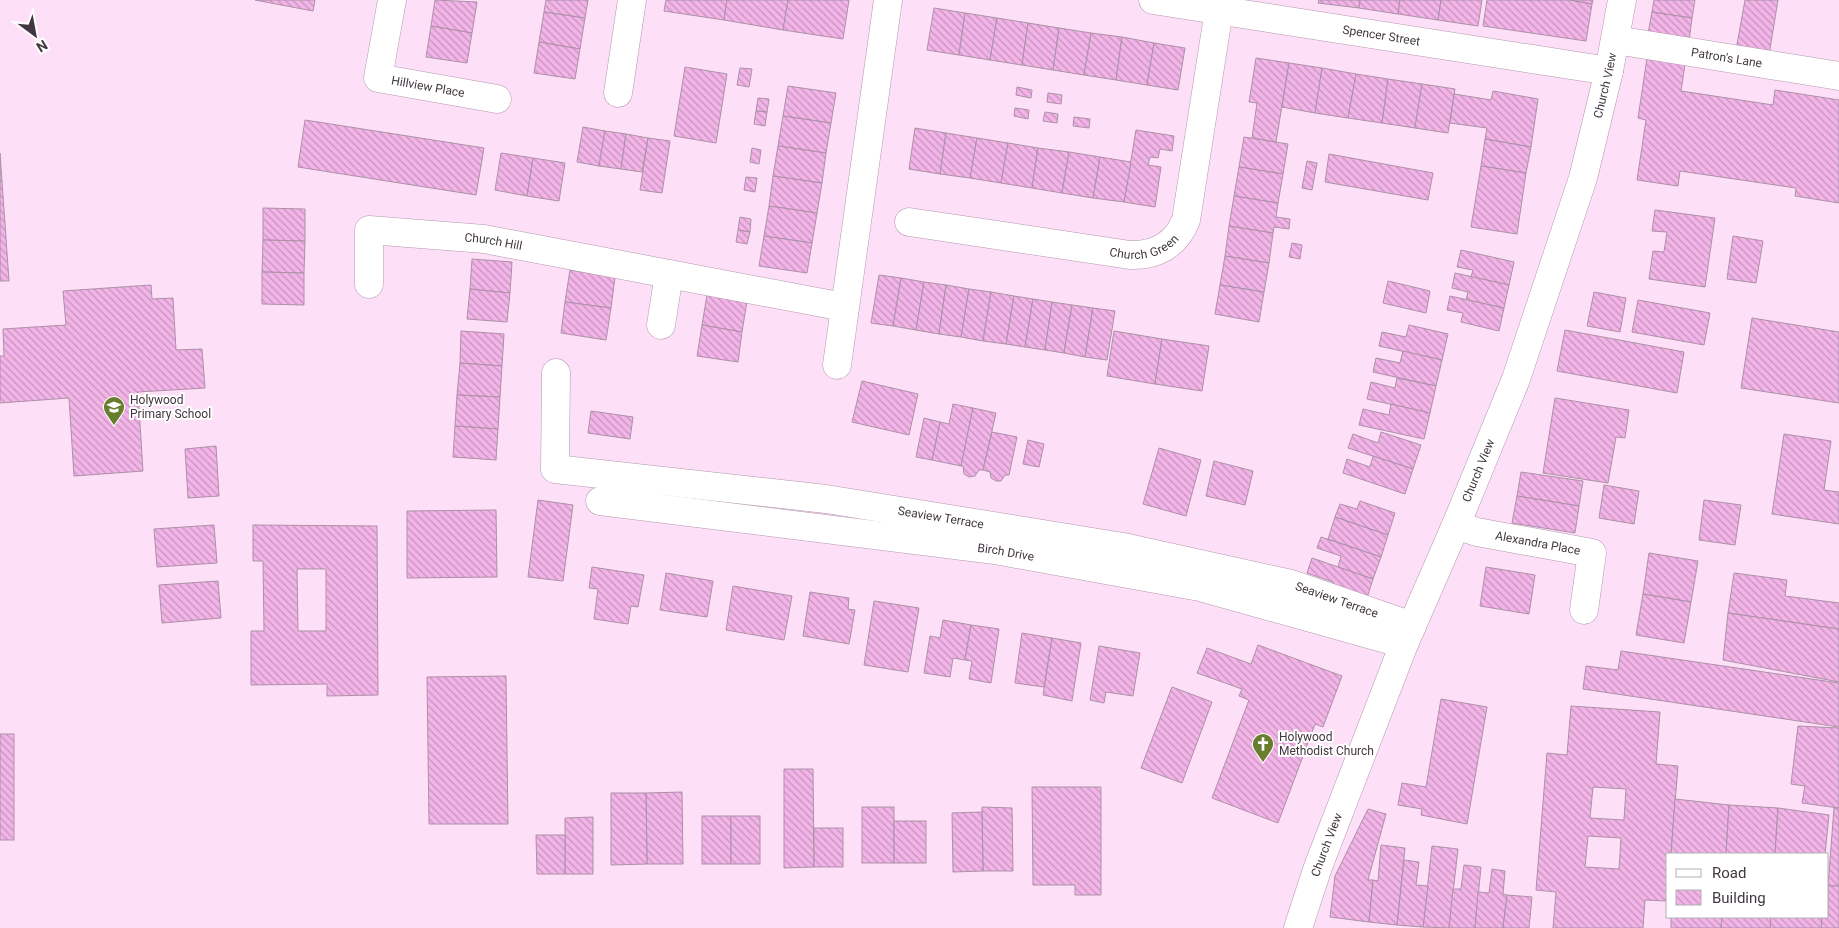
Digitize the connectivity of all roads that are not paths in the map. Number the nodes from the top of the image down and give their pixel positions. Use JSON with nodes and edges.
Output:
{"nodes":[{"id":1,"x":392,"y":0,"type":"edge"},
{"id":2,"x":632,"y":0,"type":"edge"},
{"id":3,"x":888,"y":0,"type":"edge"},
{"id":4,"x":1153,"y":0,"type":"edge"},
{"id":5,"x":1622,"y":0,"type":"edge"},
{"id":6,"x":1220,"y":10,"type":"junction"},
{"id":7,"x":1616,"y":40,"type":"junction"},
{"id":8,"x":1609,"y":71,"type":"junction"},
{"id":9,"x":1839,"y":76,"type":"edge"},
{"id":10,"x":618,"y":93,"type":"dead end"},
{"id":11,"x":498,"y":99,"type":"dead end"},
{"id":12,"x":909,"y":222,"type":"dead end"},
{"id":13,"x":669,"y":274,"type":"junction"},
{"id":14,"x":369,"y":284,"type":"dead end"},
{"id":15,"x":844,"y":306,"type":"junction"},
{"id":16,"x":661,"y":325,"type":"dead end"},
{"id":17,"x":837,"y":365,"type":"dead end"},
{"id":18,"x":556,"y":373,"type":"dead end"},
{"id":19,"x":600,"y":501,"type":"dead end"},
{"id":20,"x":1456,"y":525,"type":"junction"},
{"id":21,"x":1584,"y":610,"type":"dead end"},
{"id":22,"x":1408,"y":635,"type":"junction"},
{"id":23,"x":1298,"y":928,"type":"edge"}],
"edges":[{"from":1,"to":11,"type":"street","name":"Hillview Place"},
{"from":2,"to":10,"type":"street"},
{"from":3,"to":15,"type":"street"},
{"from":4,"to":6,"type":"street","name":"Spencer Street"},
{"from":5,"to":7,"type":"street","name":"Church View"},
{"from":6,"to":8,"type":"street","name":"Spencer Street"},
{"from":6,"to":12,"type":"street","name":"Church Green"},
{"from":7,"to":8,"type":"street","name":"Church View"},
{"from":7,"to":9,"type":"street","name":"Patron's Lane"},
{"from":8,"to":20,"type":"street","name":"Church View"},
{"from":13,"to":14,"type":"street","name":"Church Hill"},
{"from":13,"to":15,"type":"street","name":"Church Hill"},
{"from":13,"to":16,"type":"street"},
{"from":15,"to":17,"type":"street"},
{"from":18,"to":22,"type":"street","name":"Seaview Terrace"},
{"from":19,"to":22,"type":"street","name":"Birch Drive"},
{"from":20,"to":21,"type":"street","name":"Alexandra Place"},
{"from":20,"to":22,"type":"street","name":"Church View"},
{"from":22,"to":23,"type":"street","name":"Church View"}]}
